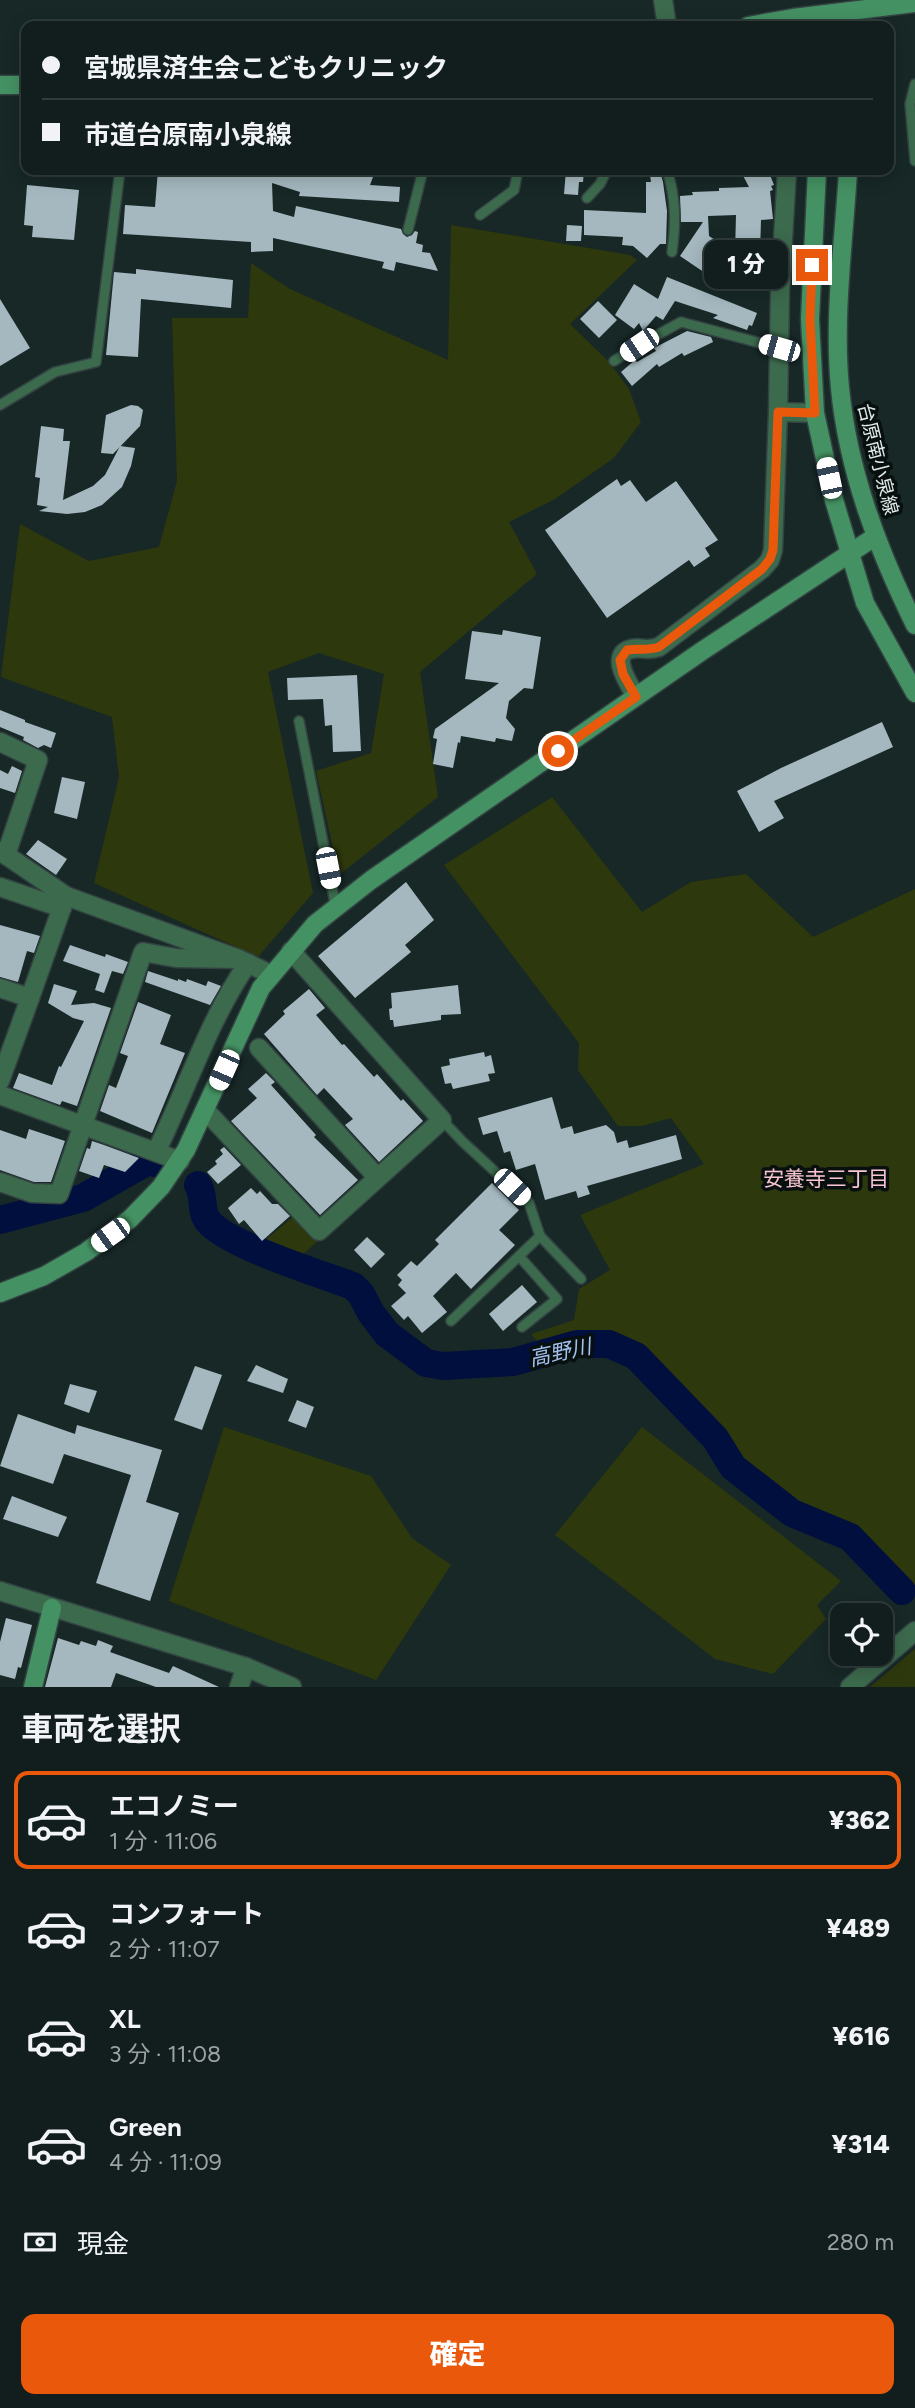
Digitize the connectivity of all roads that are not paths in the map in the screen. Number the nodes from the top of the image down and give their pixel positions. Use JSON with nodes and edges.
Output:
{"nodes":[{"id":1,"x":663,"y":0,"type":"edge"},
{"id":2,"x":915,"y":3,"type":"edge"},
{"id":3,"x":856,"y":12,"type":"edge"},
{"id":4,"x":825,"y":13,"type":"edge"},
{"id":5,"x":666,"y":21,"type":"edge"},
{"id":6,"x":778,"y":21,"type":"edge"},
{"id":7,"x":915,"y":84,"type":"edge"},
{"id":8,"x":0,"y":85,"type":"edge"},
{"id":9,"x":21,"y":85,"type":"edge"},
{"id":10,"x":915,"y":162,"type":"edge"},
{"id":11,"x":119,"y":175,"type":"edge"},
{"id":12,"x":422,"y":175,"type":"edge"},
{"id":13,"x":517,"y":175,"type":"edge"},
{"id":14,"x":604,"y":175,"type":"edge"},
{"id":15,"x":669,"y":175,"type":"edge"},
{"id":16,"x":787,"y":175,"type":"edge"},
{"id":17,"x":817,"y":175,"type":"edge"},
{"id":18,"x":848,"y":175,"type":"edge"},
{"id":19,"x":587,"y":198,"type":"dead end"},
{"id":20,"x":480,"y":215,"type":"dead end"},
{"id":21,"x":408,"y":230,"type":"dead end"},
{"id":22,"x":672,"y":252,"type":"dead end"},
{"id":23,"x":779,"y":348,"type":"junction"},
{"id":24,"x":614,"y":361,"type":"dead end"},
{"id":25,"x":0,"y":405,"type":"edge"},
{"id":26,"x":778,"y":412,"type":"junction"},
{"id":27,"x":815,"y":413,"type":"junction"},
{"id":28,"x":876,"y":536,"type":"junction"},
{"id":29,"x":849,"y":553,"type":"junction"},
{"id":30,"x":915,"y":625,"type":"edge"},
{"id":31,"x":915,"y":693,"type":"edge"},
{"id":32,"x":636,"y":697,"type":"junction"},
{"id":33,"x":299,"y":721,"type":"dead end"},
{"id":34,"x":0,"y":742,"type":"edge"},
{"id":35,"x":3,"y":853,"type":"edge"},
{"id":36,"x":0,"y":887,"type":"edge"},
{"id":37,"x":64,"y":902,"type":"junction"},
{"id":38,"x":336,"y":908,"type":"junction"},
{"id":39,"x":291,"y":951,"type":"junction"},
{"id":40,"x":243,"y":961,"type":"junction"},
{"id":41,"x":272,"y":975,"type":"junction"},
{"id":42,"x":0,"y":988,"type":"edge"},
{"id":43,"x":30,"y":998,"type":"junction"},
{"id":44,"x":259,"y":1048,"type":"dead end"},
{"id":45,"x":0,"y":1081,"type":"edge"},
{"id":46,"x":0,"y":1095,"type":"edge"},
{"id":47,"x":206,"y":1111,"type":"junction"},
{"id":48,"x":442,"y":1120,"type":"junction"},
{"id":49,"x":83,"y":1124,"type":"junction"},
{"id":50,"x":156,"y":1152,"type":"junction"},
{"id":51,"x":180,"y":1161,"type":"junction"},
{"id":52,"x":377,"y":1177,"type":"junction"},
{"id":53,"x":0,"y":1182,"type":"edge"},
{"id":54,"x":540,"y":1236,"type":"junction"},
{"id":55,"x":519,"y":1256,"type":"junction"},
{"id":56,"x":581,"y":1279,"type":"dead end"},
{"id":57,"x":0,"y":1293,"type":"edge"},
{"id":58,"x":451,"y":1321,"type":"dead end"},
{"id":59,"x":523,"y":1327,"type":"dead end"},
{"id":60,"x":0,"y":1591,"type":"edge"},
{"id":61,"x":52,"y":1608,"type":"junction"},
{"id":62,"x":915,"y":1631,"type":"edge"},
{"id":63,"x":246,"y":1667,"type":"junction"},
{"id":64,"x":33,"y":1687,"type":"edge"},
{"id":65,"x":239,"y":1687,"type":"edge"},
{"id":66,"x":292,"y":1687,"type":"edge"},
{"id":67,"x":850,"y":1687,"type":"edge"}],
"edges":[{"from":1,"to":5,"type":"street"},
{"from":2,"to":3,"type":"street"},
{"from":3,"to":4,"type":"street"},
{"from":4,"to":6,"type":"street"},
{"from":7,"to":10,"type":"lane"},
{"from":8,"to":9,"type":"street"},
{"from":11,"to":25,"type":"lane"},
{"from":12,"to":21,"type":"lane"},
{"from":13,"to":20,"type":"lane"},
{"from":14,"to":19,"type":"lane"},
{"from":15,"to":22,"type":"lane"},
{"from":16,"to":23,"type":"street"},
{"from":17,"to":27,"type":"street"},
{"from":18,"to":28,"type":"street","name":"台原南小泉線"},
{"from":23,"to":24,"type":"lane"},
{"from":23,"to":26,"type":"street"},
{"from":26,"to":27,"type":"street"},
{"from":26,"to":32,"type":"street"},
{"from":27,"to":29,"type":"street"},
{"from":28,"to":29,"type":"street"},
{"from":28,"to":30,"type":"street","name":"台原南小泉線"},
{"from":29,"to":31,"type":"street"},
{"from":29,"to":32,"type":"street"},
{"from":32,"to":38,"type":"street"},
{"from":33,"to":38,"type":"lane"},
{"from":34,"to":35,"type":"street"},
{"from":35,"to":37,"type":"street"},
{"from":36,"to":37,"type":"street"},
{"from":37,"to":40,"type":"street"},
{"from":37,"to":43,"type":"street"},
{"from":38,"to":39,"type":"street"},
{"from":39,"to":41,"type":"street"},
{"from":39,"to":48,"type":"street"},
{"from":40,"to":41,"type":"street"},
{"from":40,"to":49,"type":"street"},
{"from":40,"to":50,"type":"street"},
{"from":41,"to":47,"type":"street"},
{"from":42,"to":43,"type":"street"},
{"from":43,"to":45,"type":"street"},
{"from":44,"to":52,"type":"street"},
{"from":46,"to":49,"type":"street"},
{"from":47,"to":51,"type":"street"},
{"from":47,"to":52,"type":"street"},
{"from":48,"to":52,"type":"street"},
{"from":48,"to":54,"type":"lane"},
{"from":49,"to":50,"type":"street"},
{"from":49,"to":53,"type":"street"},
{"from":50,"to":51,"type":"street"},
{"from":51,"to":57,"type":"street"},
{"from":54,"to":55,"type":"lane"},
{"from":54,"to":56,"type":"lane"},
{"from":55,"to":58,"type":"lane"},
{"from":55,"to":59,"type":"lane"},
{"from":60,"to":61,"type":"street"},
{"from":61,"to":63,"type":"street"},
{"from":61,"to":64,"type":"street"},
{"from":62,"to":67,"type":"street"},
{"from":63,"to":65,"type":"street"},
{"from":63,"to":66,"type":"street"}]}
